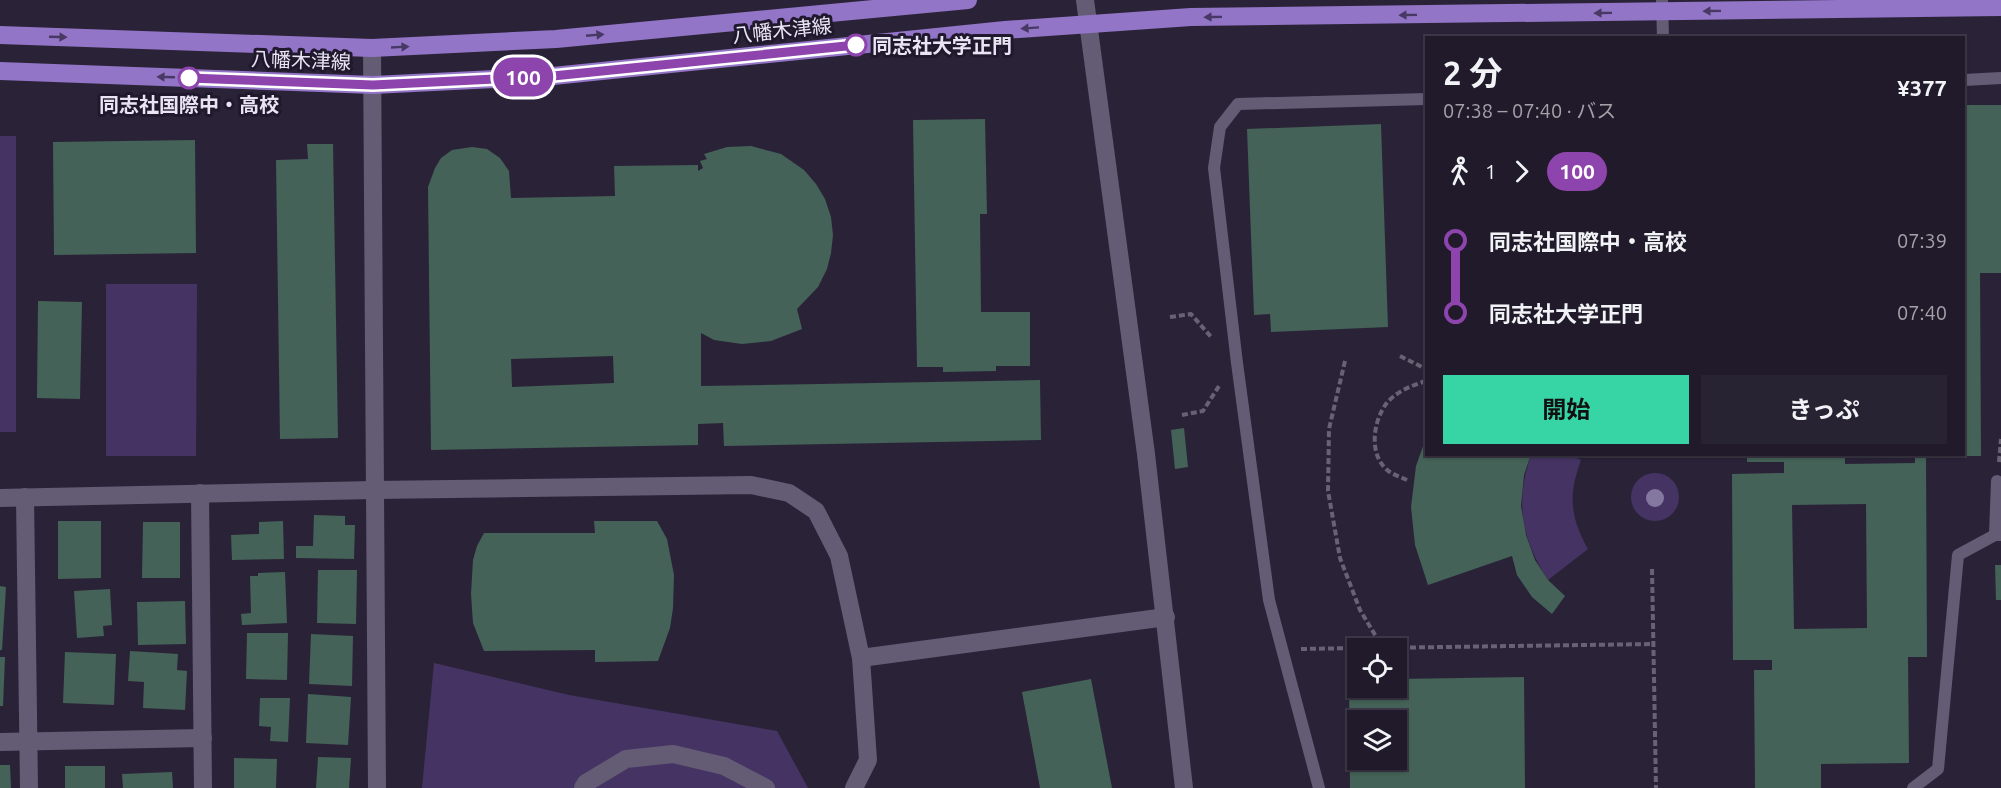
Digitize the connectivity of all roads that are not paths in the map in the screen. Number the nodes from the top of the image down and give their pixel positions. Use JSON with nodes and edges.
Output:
{"nodes":[{"id":1,"x":968,"y":0,"type":"edge"},
{"id":2,"x":1085,"y":0,"type":"edge"},
{"id":3,"x":1662,"y":6,"type":"edge"},
{"id":4,"x":2001,"y":7,"type":"edge"},
{"id":5,"x":1089,"y":24,"type":"junction"},
{"id":6,"x":0,"y":35,"type":"edge"},
{"id":7,"x":1663,"y":36,"type":"edge"},
{"id":8,"x":372,"y":48,"type":"junction"},
{"id":9,"x":0,"y":71,"type":"edge"},
{"id":10,"x":2001,"y":78,"type":"edge"},
{"id":11,"x":1965,"y":80,"type":"edge"},
{"id":12,"x":373,"y":85,"type":"junction"},
{"id":13,"x":1425,"y":99,"type":"edge"},
{"id":14,"x":1997,"y":481,"type":"dead end"},
{"id":15,"x":374,"y":490,"type":"junction"},
{"id":16,"x":200,"y":494,"type":"junction"},
{"id":17,"x":25,"y":497,"type":"junction"},
{"id":18,"x":0,"y":498,"type":"edge"},
{"id":19,"x":1998,"y":535,"type":"edge"},
{"id":20,"x":1166,"y":617,"type":"junction"},
{"id":21,"x":861,"y":658,"type":"junction"},
{"id":22,"x":203,"y":738,"type":"junction"},
{"id":23,"x":28,"y":741,"type":"junction"},
{"id":24,"x":0,"y":742,"type":"edge"},
{"id":25,"x":29,"y":788,"type":"edge"},
{"id":26,"x":203,"y":788,"type":"edge"},
{"id":27,"x":377,"y":788,"type":"edge"},
{"id":28,"x":583,"y":788,"type":"edge"},
{"id":29,"x":766,"y":788,"type":"edge"},
{"id":30,"x":854,"y":788,"type":"edge"},
{"id":31,"x":1184,"y":788,"type":"edge"},
{"id":32,"x":1319,"y":788,"type":"edge"},
{"id":33,"x":1913,"y":788,"type":"edge"}],
"edges":[{"from":8,"to":1,"type":"main road","name":"八幡木津線","one_way":true},
{"from":2,"to":5,"type":"street"},
{"from":4,"to":3,"type":"main road","name":"八幡木津線","one_way":true},
{"from":3,"to":5,"type":"main road","name":"八幡木津線","one_way":true},
{"from":3,"to":7,"type":"lane"},
{"from":5,"to":12,"type":"main road","name":"八幡木津線","one_way":true},
{"from":5,"to":20,"type":"street"},
{"from":6,"to":8,"type":"main road","name":"八幡木津線","one_way":true},
{"from":8,"to":12,"type":"street"},
{"from":12,"to":9,"type":"main road","name":"八幡木津線","one_way":true},
{"from":10,"to":11,"type":"lane"},
{"from":12,"to":15,"type":"street"},
{"from":13,"to":32,"type":"lane"},
{"from":14,"to":19,"type":"lane"},
{"from":15,"to":16,"type":"street"},
{"from":15,"to":21,"type":"street"},
{"from":15,"to":27,"type":"street"},
{"from":16,"to":17,"type":"street"},
{"from":16,"to":22,"type":"street"},
{"from":17,"to":18,"type":"street"},
{"from":17,"to":23,"type":"street"},
{"from":19,"to":33,"type":"lane"},
{"from":20,"to":21,"type":"street"},
{"from":20,"to":31,"type":"street"},
{"from":21,"to":30,"type":"street"},
{"from":22,"to":23,"type":"street"},
{"from":22,"to":26,"type":"street"},
{"from":23,"to":24,"type":"street"},
{"from":23,"to":25,"type":"street"},
{"from":28,"to":29,"type":"street"}]}
